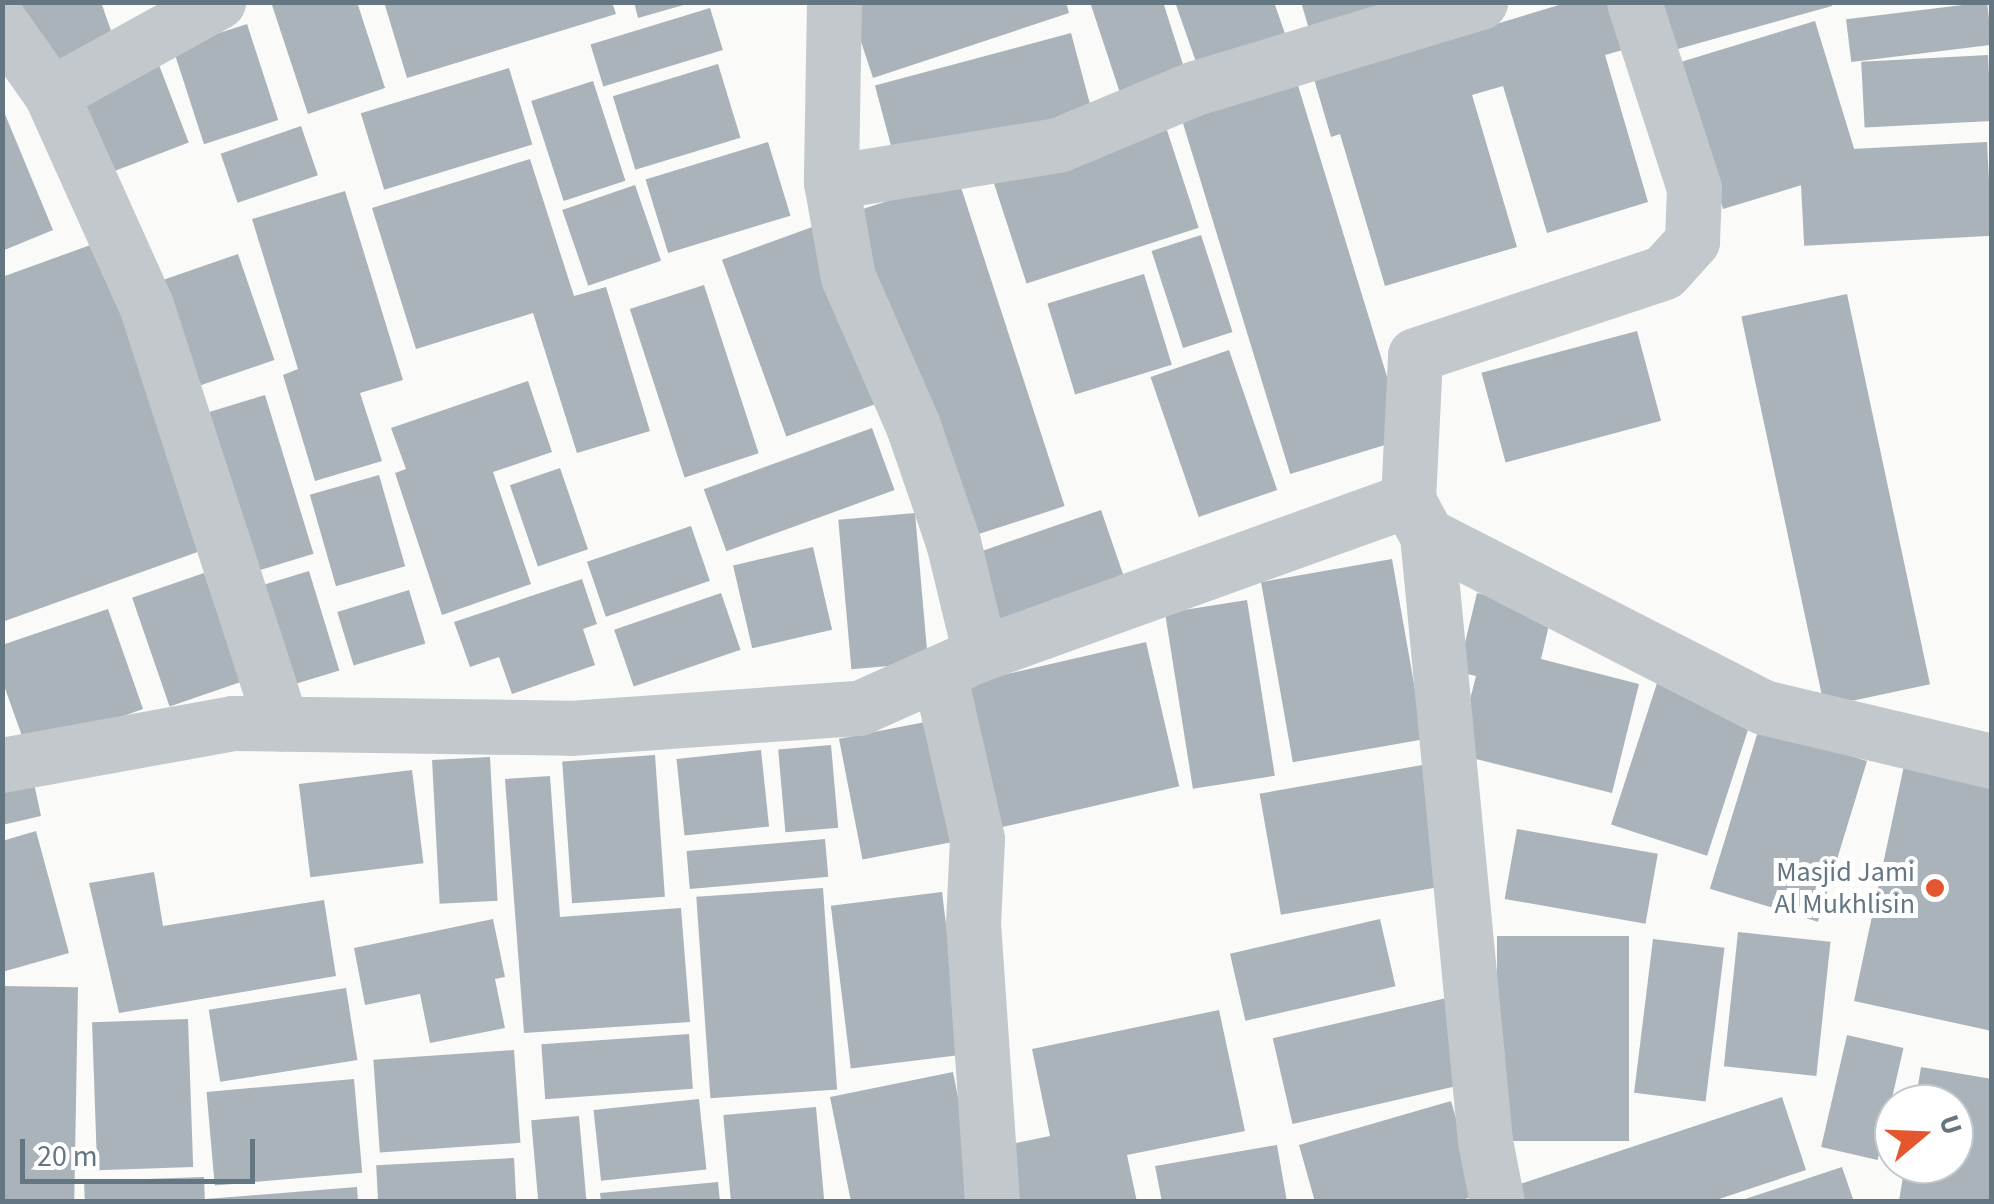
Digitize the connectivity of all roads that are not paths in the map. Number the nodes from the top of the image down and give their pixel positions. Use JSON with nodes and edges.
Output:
{"nodes":[{"id":1,"x":218,"y":2,"type":"edge"},
{"id":2,"x":834,"y":2,"type":"edge"},
{"id":3,"x":1480,"y":2,"type":"edge"},
{"id":4,"x":1634,"y":2,"type":"edge"},
{"id":5,"x":2,"y":25,"type":"edge"},
{"id":6,"x":52,"y":94,"type":"junction"},
{"id":7,"x":832,"y":182,"type":"junction"},
{"id":8,"x":1418,"y":517,"type":"junction"},
{"id":9,"x":960,"y":664,"type":"junction"},
{"id":10,"x":281,"y":724,"type":"junction"},
{"id":11,"x":1992,"y":762,"type":"edge"},
{"id":12,"x":2,"y":766,"type":"edge"},
{"id":13,"x":992,"y":1202,"type":"edge"},
{"id":14,"x":1497,"y":1202,"type":"edge"}],
"edges":[{"from":1,"to":6,"type":"street"},
{"from":2,"to":7,"type":"street"},
{"from":3,"to":7,"type":"street"},
{"from":4,"to":8,"type":"street"},
{"from":5,"to":6,"type":"street"},
{"from":6,"to":10,"type":"street"},
{"from":7,"to":9,"type":"street"},
{"from":8,"to":9,"type":"street"},
{"from":8,"to":11,"type":"street"},
{"from":8,"to":14,"type":"street"},
{"from":9,"to":10,"type":"street"},
{"from":9,"to":13,"type":"street"},
{"from":10,"to":12,"type":"street"}]}
